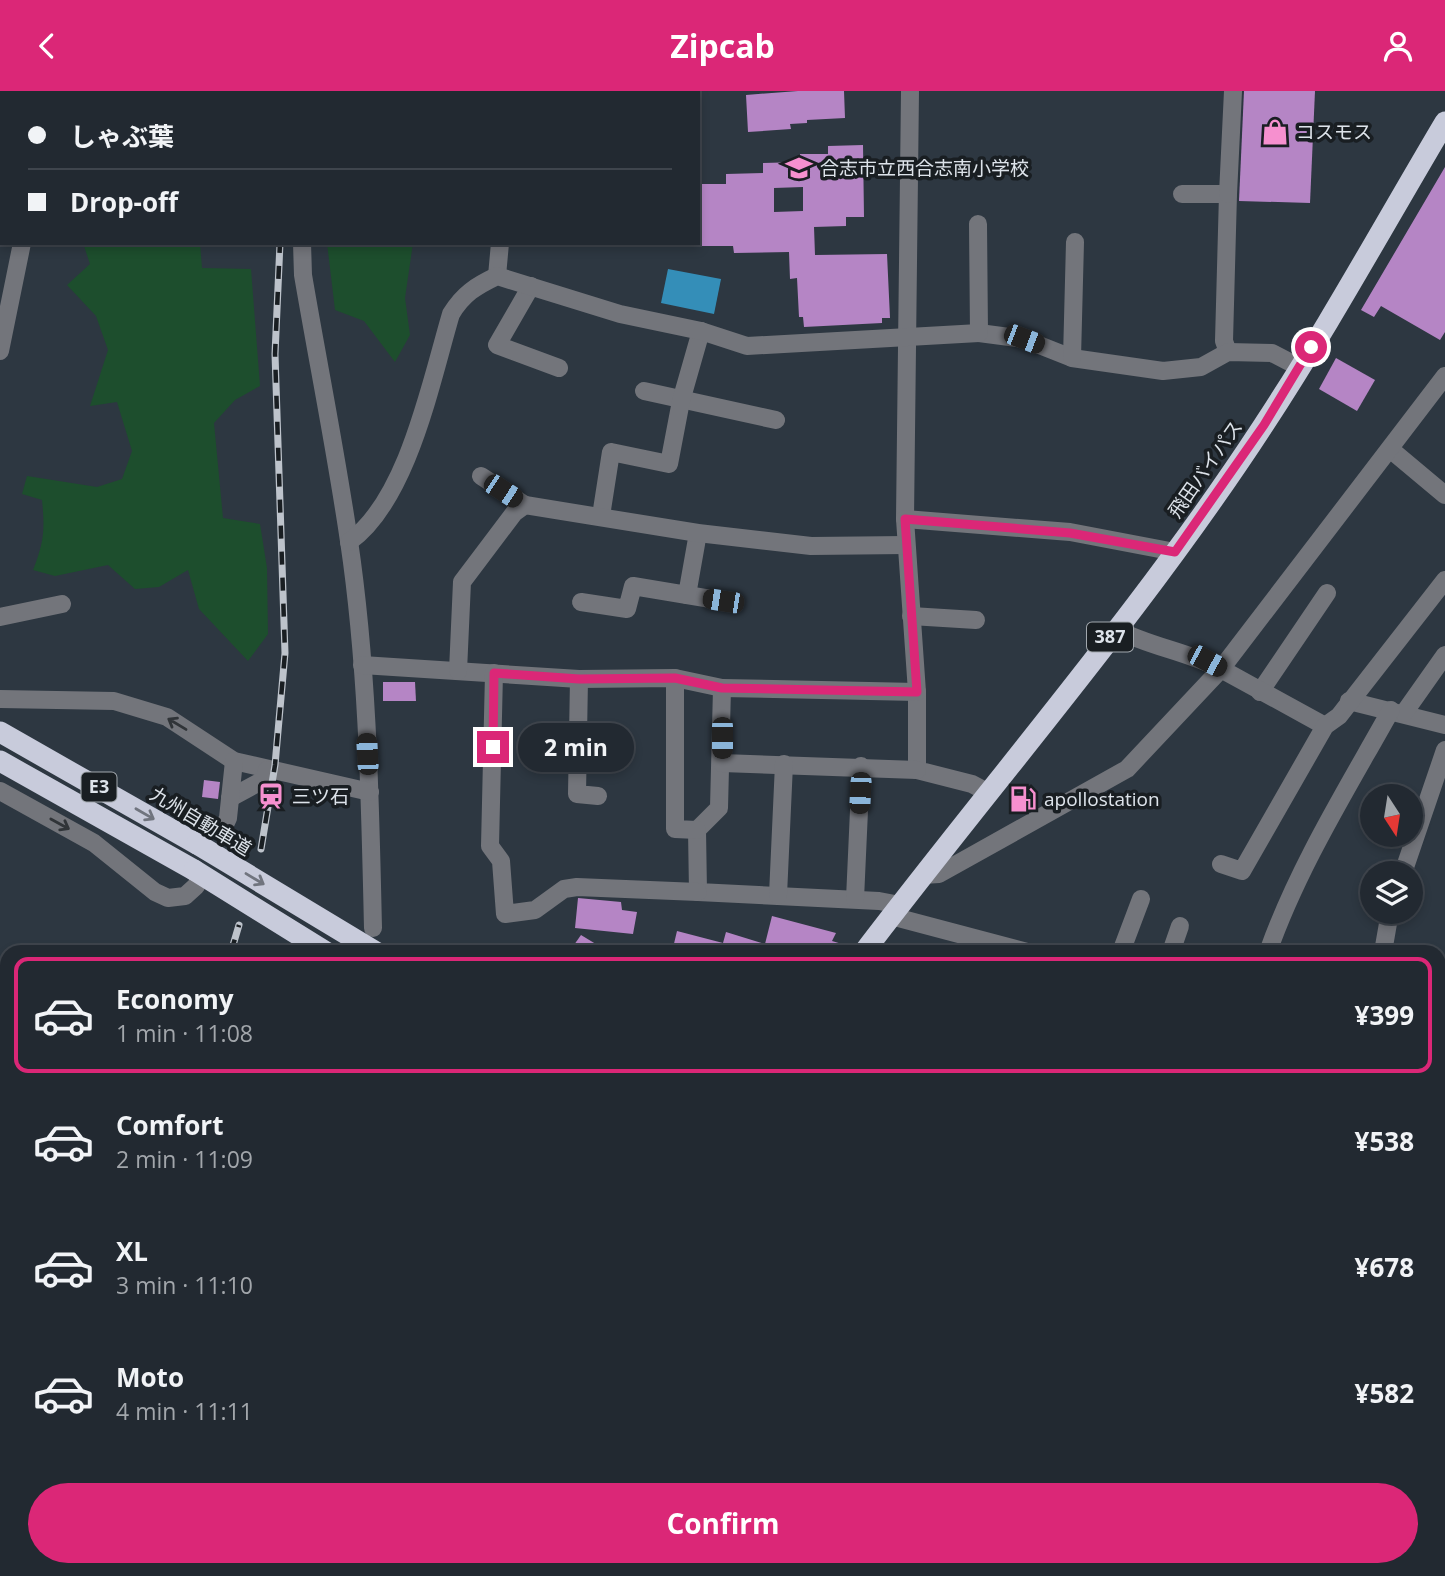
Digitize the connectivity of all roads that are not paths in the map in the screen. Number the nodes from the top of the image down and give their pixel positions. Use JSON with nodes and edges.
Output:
{"nodes":[{"id":1,"x":910,"y":91,"type":"edge"},
{"id":2,"x":1233,"y":91,"type":"edge"},
{"id":3,"x":1445,"y":122,"type":"edge"},
{"id":4,"x":1182,"y":194,"type":"dead end"},
{"id":5,"x":1228,"y":194,"type":"junction"},
{"id":6,"x":978,"y":224,"type":"dead end"},
{"id":7,"x":1075,"y":242,"type":"dead end"},
{"id":8,"x":22,"y":245,"type":"edge"},
{"id":9,"x":302,"y":245,"type":"edge"},
{"id":10,"x":500,"y":245,"type":"edge"},
{"id":11,"x":497,"y":276,"type":"junction"},
{"id":12,"x":531,"y":286,"type":"junction"},
{"id":13,"x":701,"y":331,"type":"junction"},
{"id":14,"x":979,"y":333,"type":"junction"},
{"id":15,"x":906,"y":337,"type":"junction"},
{"id":16,"x":0,"y":351,"type":"edge"},
{"id":17,"x":1228,"y":352,"type":"junction"},
{"id":18,"x":1072,"y":358,"type":"junction"},
{"id":19,"x":1299,"y":366,"type":"junction"},
{"id":20,"x":559,"y":368,"type":"dead end"},
{"id":21,"x":1445,"y":376,"type":"edge"},
{"id":22,"x":644,"y":391,"type":"dead end"},
{"id":23,"x":681,"y":401,"type":"junction"},
{"id":24,"x":776,"y":419,"type":"dead end"},
{"id":25,"x":1390,"y":449,"type":"junction"},
{"id":26,"x":481,"y":476,"type":"dead end"},
{"id":27,"x":1445,"y":495,"type":"edge"},
{"id":28,"x":526,"y":505,"type":"junction"},
{"id":29,"x":601,"y":516,"type":"junction"},
{"id":30,"x":905,"y":519,"type":"junction"},
{"id":31,"x":698,"y":533,"type":"junction"},
{"id":32,"x":349,"y":542,"type":"junction"},
{"id":33,"x":906,"y":545,"type":"junction"},
{"id":34,"x":1175,"y":552,"type":"junction"},
{"id":35,"x":1445,"y":580,"type":"edge"},
{"id":36,"x":1327,"y":593,"type":"dead end"},
{"id":37,"x":687,"y":595,"type":"junction"},
{"id":38,"x":723,"y":601,"type":"dead end"},
{"id":39,"x":581,"y":602,"type":"dead end"},
{"id":40,"x":62,"y":604,"type":"dead end"},
{"id":41,"x":911,"y":616,"type":"junction"},
{"id":42,"x":0,"y":617,"type":"edge"},
{"id":43,"x":976,"y":620,"type":"dead end"},
{"id":44,"x":1116,"y":629,"type":"junction"},
{"id":45,"x":1445,"y":655,"type":"edge"},
{"id":46,"x":362,"y":665,"type":"junction"},
{"id":47,"x":1220,"y":669,"type":"junction"},
{"id":48,"x":458,"y":671,"type":"junction"},
{"id":49,"x":494,"y":673,"type":"junction"},
{"id":50,"x":675,"y":678,"type":"junction"},
{"id":51,"x":579,"y":679,"type":"junction"},
{"id":52,"x":722,"y":688,"type":"junction"},
{"id":53,"x":917,"y":692,"type":"junction"},
{"id":54,"x":1260,"y":692,"type":"junction"},
{"id":55,"x":0,"y":699,"type":"edge"},
{"id":56,"x":1349,"y":701,"type":"junction"},
{"id":57,"x":1397,"y":712,"type":"junction"},
{"id":58,"x":1445,"y":725,"type":"edge"},
{"id":59,"x":1325,"y":726,"type":"junction"},
{"id":60,"x":0,"y":732,"type":"edge"},
{"id":61,"x":1445,"y":750,"type":"edge"},
{"id":62,"x":0,"y":761,"type":"edge"},
{"id":63,"x":237,"y":763,"type":"junction"},
{"id":64,"x":722,"y":763,"type":"junction"},
{"id":65,"x":784,"y":764,"type":"junction"},
{"id":66,"x":861,"y":766,"type":"junction"},
{"id":67,"x":917,"y":770,"type":"junction"},
{"id":68,"x":266,"y":774,"type":"junction"},
{"id":69,"x":0,"y":791,"type":"edge"},
{"id":70,"x":370,"y":792,"type":"junction"},
{"id":71,"x":988,"y":792,"type":"junction"},
{"id":72,"x":598,"y":796,"type":"dead end"},
{"id":73,"x":230,"y":798,"type":"junction"},
{"id":74,"x":223,"y":829,"type":"tunnel mouth"},
{"id":75,"x":697,"y":829,"type":"junction"},
{"id":76,"x":1407,"y":861,"type":"edge"},
{"id":77,"x":1221,"y":864,"type":"dead end"},
{"id":78,"x":923,"y":875,"type":"junction"},
{"id":79,"x":195,"y":878,"type":"junction"},
{"id":80,"x":698,"y":892,"type":"junction"},
{"id":81,"x":778,"y":895,"type":"junction"},
{"id":82,"x":855,"y":899,"type":"junction"},
{"id":83,"x":1141,"y":899,"type":"dead end"},
{"id":84,"x":895,"y":911,"type":"junction"},
{"id":85,"x":1389,"y":924,"type":"edge"},
{"id":86,"x":1180,"y":926,"type":"dead end"},
{"id":87,"x":373,"y":928,"type":"dead end"},
{"id":88,"x":314,"y":945,"type":"edge"},
{"id":89,"x":364,"y":945,"type":"edge"},
{"id":90,"x":869,"y":945,"type":"edge"},
{"id":91,"x":1004,"y":945,"type":"edge"},
{"id":92,"x":1124,"y":945,"type":"edge"},
{"id":93,"x":1173,"y":945,"type":"edge"},
{"id":94,"x":1270,"y":945,"type":"edge"},
{"id":95,"x":1384,"y":945,"type":"edge"}],
"edges":[{"from":1,"to":15,"type":"street"},
{"from":2,"to":5,"type":"street"},
{"from":3,"to":19,"type":"highway","name":"飛田バイパス","number":"387"},
{"from":4,"to":5,"type":"street"},
{"from":5,"to":17,"type":"street"},
{"from":6,"to":14,"type":"street"},
{"from":7,"to":18,"type":"street"},
{"from":8,"to":16,"type":"street"},
{"from":9,"to":32,"type":"street"},
{"from":10,"to":11,"type":"street"},
{"from":11,"to":12,"type":"street"},
{"from":11,"to":32,"type":"street"},
{"from":12,"to":13,"type":"street"},
{"from":12,"to":20,"type":"street"},
{"from":13,"to":15,"type":"street"},
{"from":13,"to":23,"type":"street"},
{"from":14,"to":15,"type":"street"},
{"from":14,"to":18,"type":"street"},
{"from":15,"to":30,"type":"street"},
{"from":17,"to":18,"type":"street"},
{"from":17,"to":19,"type":"street"},
{"from":19,"to":34,"type":"highway","name":"飛田バイパス","number":"387"},
{"from":21,"to":25,"type":"street"},
{"from":22,"to":23,"type":"street"},
{"from":23,"to":24,"type":"street"},
{"from":23,"to":29,"type":"street"},
{"from":25,"to":27,"type":"street"},
{"from":25,"to":47,"type":"street"},
{"from":26,"to":28,"type":"street"},
{"from":28,"to":29,"type":"street"},
{"from":28,"to":48,"type":"street"},
{"from":29,"to":31,"type":"street"},
{"from":30,"to":33,"type":"street"},
{"from":30,"to":34,"type":"street"},
{"from":31,"to":33,"type":"street"},
{"from":31,"to":37,"type":"street"},
{"from":32,"to":46,"type":"street"},
{"from":33,"to":41,"type":"street"},
{"from":34,"to":44,"type":"highway","name":"飛田バイパス","number":"387"},
{"from":35,"to":56,"type":"street"},
{"from":36,"to":54,"type":"street"},
{"from":37,"to":38,"type":"street"},
{"from":37,"to":39,"type":"street"},
{"from":40,"to":42,"type":"street"},
{"from":41,"to":43,"type":"street"},
{"from":41,"to":53,"type":"street"},
{"from":44,"to":47,"type":"street"},
{"from":44,"to":71,"type":"highway","name":"飛田バイパス","number":"387"},
{"from":45,"to":57,"type":"street"},
{"from":46,"to":48,"type":"street"},
{"from":46,"to":70,"type":"street"},
{"from":47,"to":54,"type":"street"},
{"from":47,"to":78,"type":"street"},
{"from":48,"to":49,"type":"street"},
{"from":49,"to":51,"type":"street"},
{"from":49,"to":80,"type":"street"},
{"from":50,"to":51,"type":"street"},
{"from":50,"to":52,"type":"street"},
{"from":50,"to":75,"type":"street"},
{"from":51,"to":72,"type":"street"},
{"from":52,"to":53,"type":"street"},
{"from":52,"to":64,"type":"street"},
{"from":53,"to":67,"type":"street"},
{"from":54,"to":59,"type":"street"},
{"from":63,"to":55,"type":"street","one_way":true},
{"from":56,"to":57,"type":"street"},
{"from":56,"to":59,"type":"street"},
{"from":57,"to":58,"type":"street"},
{"from":57,"to":94,"type":"street"},
{"from":59,"to":77,"type":"street"},
{"from":60,"to":89,"type":"highway","name":"九州自動車道","number":"E3","one_way":true,"bridge":true},
{"from":61,"to":76,"type":"street"},
{"from":62,"to":79,"type":"highway","number":"E3"},
{"from":63,"to":68,"type":"street"},
{"from":63,"to":73,"type":"street"},
{"from":64,"to":65,"type":"street"},
{"from":64,"to":75,"type":"street"},
{"from":65,"to":66,"type":"street"},
{"from":65,"to":81,"type":"street"},
{"from":66,"to":67,"type":"street"},
{"from":66,"to":82,"type":"street"},
{"from":67,"to":71,"type":"street"},
{"from":68,"to":70,"type":"street"},
{"from":68,"to":73,"type":"street"},
{"from":69,"to":79,"type":"street","one_way":true},
{"from":70,"to":87,"type":"street"},
{"from":71,"to":78,"type":"highway","name":"飛田バイパス","number":"387"},
{"from":73,"to":74,"type":"street"},
{"from":75,"to":80,"type":"street"},
{"from":78,"to":84,"type":"highway","name":"飛田バイパス","number":"387"},
{"from":79,"to":88,"type":"highway","number":"E3","bridge":true},
{"from":80,"to":81,"type":"street"},
{"from":81,"to":82,"type":"street"},
{"from":82,"to":84,"type":"street"},
{"from":83,"to":92,"type":"street"},
{"from":84,"to":90,"type":"highway","name":"飛田バイパス","number":"387"},
{"from":84,"to":91,"type":"street"},
{"from":85,"to":95,"type":"street"},
{"from":86,"to":93,"type":"street"}]}
